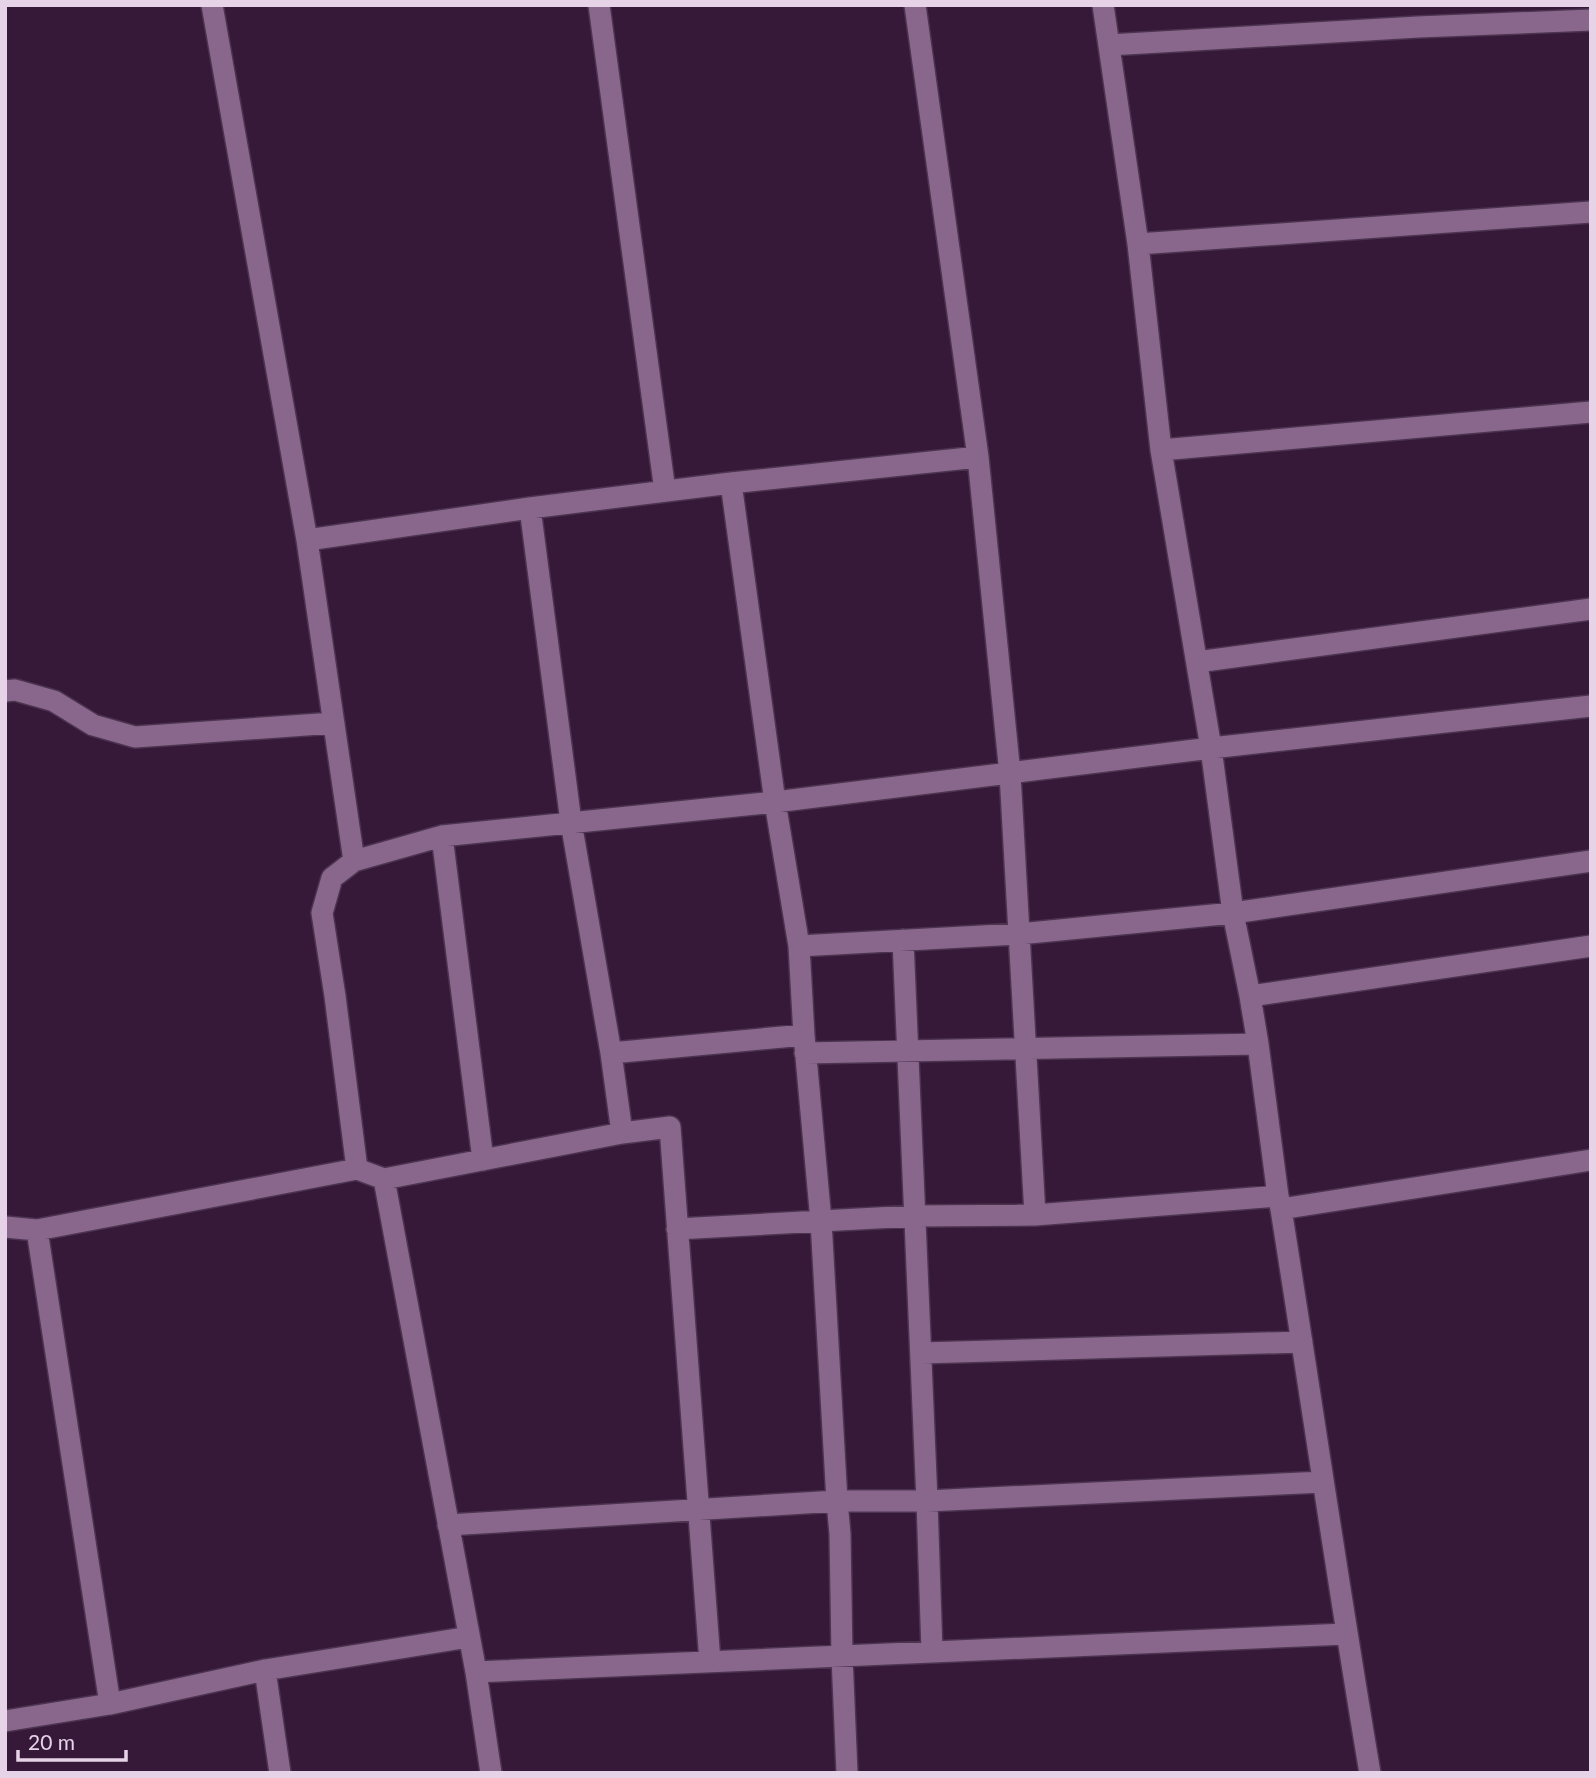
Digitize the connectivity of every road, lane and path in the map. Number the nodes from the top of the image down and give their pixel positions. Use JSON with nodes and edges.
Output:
{"nodes":[{"id":1,"x":212,"y":5,"type":"edge"},
{"id":2,"x":599,"y":5,"type":"edge"},
{"id":3,"x":915,"y":5,"type":"edge"},
{"id":4,"x":1103,"y":5,"type":"edge"},
{"id":5,"x":1591,"y":20,"type":"edge"},
{"id":6,"x":1109,"y":45,"type":"junction"},
{"id":7,"x":1591,"y":212,"type":"edge"},
{"id":8,"x":1138,"y":244,"type":"junction"},
{"id":9,"x":1591,"y":412,"type":"edge"},
{"id":10,"x":1161,"y":450,"type":"junction"},
{"id":11,"x":978,"y":457,"type":"junction"},
{"id":12,"x":732,"y":483,"type":"junction"},
{"id":13,"x":665,"y":491,"type":"junction"},
{"id":14,"x":530,"y":508,"type":"junction"},
{"id":15,"x":307,"y":540,"type":"junction"},
{"id":16,"x":1591,"y":609,"type":"edge"},
{"id":17,"x":1197,"y":662,"type":"junction"},
{"id":18,"x":5,"y":691,"type":"edge"},
{"id":19,"x":1591,"y":705,"type":"edge"},
{"id":20,"x":334,"y":723,"type":"junction"},
{"id":21,"x":1211,"y":748,"type":"junction"},
{"id":22,"x":1010,"y":775,"type":"junction"},
{"id":23,"x":775,"y":802,"type":"junction"},
{"id":24,"x":571,"y":822,"type":"junction"},
{"id":25,"x":442,"y":836,"type":"junction"},
{"id":26,"x":354,"y":861,"type":"junction"},
{"id":27,"x":1591,"y":861,"type":"edge"},
{"id":28,"x":1233,"y":913,"type":"junction"},
{"id":29,"x":1019,"y":934,"type":"junction"},
{"id":30,"x":903,"y":940,"type":"junction"},
{"id":31,"x":799,"y":946,"type":"junction"},
{"id":32,"x":1591,"y":946,"type":"edge"},
{"id":33,"x":1250,"y":996,"type":"junction"},
{"id":34,"x":805,"y":1044,"type":"junction"},
{"id":35,"x":1258,"y":1044,"type":"junction"},
{"id":36,"x":1025,"y":1049,"type":"junction"},
{"id":37,"x":907,"y":1051,"type":"junction"},
{"id":38,"x":611,"y":1053,"type":"junction"},
{"id":39,"x":622,"y":1133,"type":"junction"},
{"id":40,"x":482,"y":1160,"type":"junction"},
{"id":41,"x":1591,"y":1160,"type":"edge"},
{"id":42,"x":357,"y":1169,"type":"junction"},
{"id":43,"x":384,"y":1179,"type":"junction"},
{"id":44,"x":1280,"y":1203,"type":"junction"},
{"id":45,"x":1035,"y":1215,"type":"junction"},
{"id":46,"x":914,"y":1216,"type":"junction"},
{"id":47,"x":821,"y":1221,"type":"junction"},
{"id":48,"x":5,"y":1227,"type":"edge"},
{"id":49,"x":677,"y":1229,"type":"junction"},
{"id":50,"x":37,"y":1230,"type":"junction"},
{"id":51,"x":1303,"y":1342,"type":"junction"},
{"id":52,"x":921,"y":1353,"type":"junction"},
{"id":53,"x":1323,"y":1482,"type":"junction"},
{"id":54,"x":928,"y":1501,"type":"junction"},
{"id":55,"x":837,"y":1502,"type":"junction"},
{"id":56,"x":698,"y":1510,"type":"junction"},
{"id":57,"x":448,"y":1525,"type":"junction"},
{"id":58,"x":1346,"y":1634,"type":"junction"},
{"id":59,"x":469,"y":1637,"type":"junction"},
{"id":60,"x":932,"y":1652,"type":"junction"},
{"id":61,"x":842,"y":1656,"type":"junction"},
{"id":62,"x":710,"y":1662,"type":"junction"},
{"id":63,"x":265,"y":1670,"type":"junction"},
{"id":64,"x":476,"y":1672,"type":"junction"},
{"id":65,"x":110,"y":1704,"type":"junction"},
{"id":66,"x":5,"y":1721,"type":"edge"},
{"id":67,"x":279,"y":1773,"type":"edge"},
{"id":68,"x":491,"y":1773,"type":"edge"},
{"id":69,"x":846,"y":1773,"type":"edge"},
{"id":70,"x":1370,"y":1773,"type":"edge"}],
"edges":[{"from":1,"to":15,"type":"street"},
{"from":2,"to":13,"type":"street"},
{"from":3,"to":11,"type":"street"},
{"from":4,"to":6,"type":"street"},
{"from":5,"to":6,"type":"street"},
{"from":6,"to":8,"type":"street"},
{"from":7,"to":8,"type":"street"},
{"from":8,"to":10,"type":"street"},
{"from":9,"to":10,"type":"street"},
{"from":10,"to":17,"type":"street"},
{"from":11,"to":12,"type":"street"},
{"from":11,"to":22,"type":"street"},
{"from":12,"to":13,"type":"street"},
{"from":12,"to":23,"type":"street"},
{"from":13,"to":14,"type":"street"},
{"from":14,"to":15,"type":"street"},
{"from":14,"to":24,"type":"street"},
{"from":15,"to":20,"type":"street"},
{"from":16,"to":17,"type":"street"},
{"from":17,"to":21,"type":"street"},
{"from":18,"to":20,"type":"street"},
{"from":19,"to":21,"type":"street"},
{"from":20,"to":26,"type":"street"},
{"from":21,"to":22,"type":"street"},
{"from":21,"to":28,"type":"street"},
{"from":22,"to":23,"type":"street"},
{"from":22,"to":29,"type":"street"},
{"from":23,"to":24,"type":"street"},
{"from":23,"to":31,"type":"street"},
{"from":24,"to":25,"type":"street"},
{"from":24,"to":38,"type":"street"},
{"from":25,"to":26,"type":"street"},
{"from":25,"to":40,"type":"street"},
{"from":26,"to":42,"type":"street"},
{"from":27,"to":28,"type":"street"},
{"from":28,"to":29,"type":"street"},
{"from":28,"to":33,"type":"street"},
{"from":29,"to":30,"type":"street"},
{"from":29,"to":36,"type":"street"},
{"from":30,"to":31,"type":"street"},
{"from":30,"to":37,"type":"street"},
{"from":31,"to":34,"type":"street"},
{"from":32,"to":33,"type":"street"},
{"from":33,"to":35,"type":"street"},
{"from":34,"to":37,"type":"street"},
{"from":34,"to":38,"type":"street"},
{"from":34,"to":47,"type":"street"},
{"from":35,"to":36,"type":"street"},
{"from":35,"to":44,"type":"street"},
{"from":36,"to":37,"type":"street"},
{"from":36,"to":45,"type":"street"},
{"from":37,"to":46,"type":"street"},
{"from":38,"to":39,"type":"street"},
{"from":39,"to":40,"type":"street"},
{"from":39,"to":49,"type":"street"},
{"from":40,"to":43,"type":"street"},
{"from":41,"to":44,"type":"street"},
{"from":42,"to":43,"type":"street"},
{"from":42,"to":50,"type":"street"},
{"from":43,"to":57,"type":"street"},
{"from":44,"to":45,"type":"street"},
{"from":44,"to":51,"type":"street"},
{"from":45,"to":46,"type":"street"},
{"from":46,"to":47,"type":"street"},
{"from":46,"to":52,"type":"street"},
{"from":47,"to":49,"type":"street"},
{"from":47,"to":55,"type":"street"},
{"from":48,"to":50,"type":"street"},
{"from":49,"to":56,"type":"street"},
{"from":50,"to":65,"type":"street"},
{"from":51,"to":52,"type":"street"},
{"from":51,"to":53,"type":"street"},
{"from":52,"to":54,"type":"street"},
{"from":53,"to":54,"type":"street"},
{"from":53,"to":58,"type":"street"},
{"from":54,"to":55,"type":"street"},
{"from":54,"to":60,"type":"street"},
{"from":55,"to":56,"type":"street"},
{"from":55,"to":61,"type":"street"},
{"from":56,"to":57,"type":"street"},
{"from":56,"to":62,"type":"street"},
{"from":57,"to":59,"type":"street"},
{"from":58,"to":60,"type":"street"},
{"from":58,"to":70,"type":"street"},
{"from":59,"to":63,"type":"street"},
{"from":59,"to":64,"type":"street"},
{"from":60,"to":61,"type":"street"},
{"from":61,"to":62,"type":"street"},
{"from":61,"to":69,"type":"street"},
{"from":62,"to":64,"type":"street"},
{"from":63,"to":65,"type":"street"},
{"from":63,"to":67,"type":"street"},
{"from":64,"to":68,"type":"street"},
{"from":65,"to":66,"type":"street"}]}
